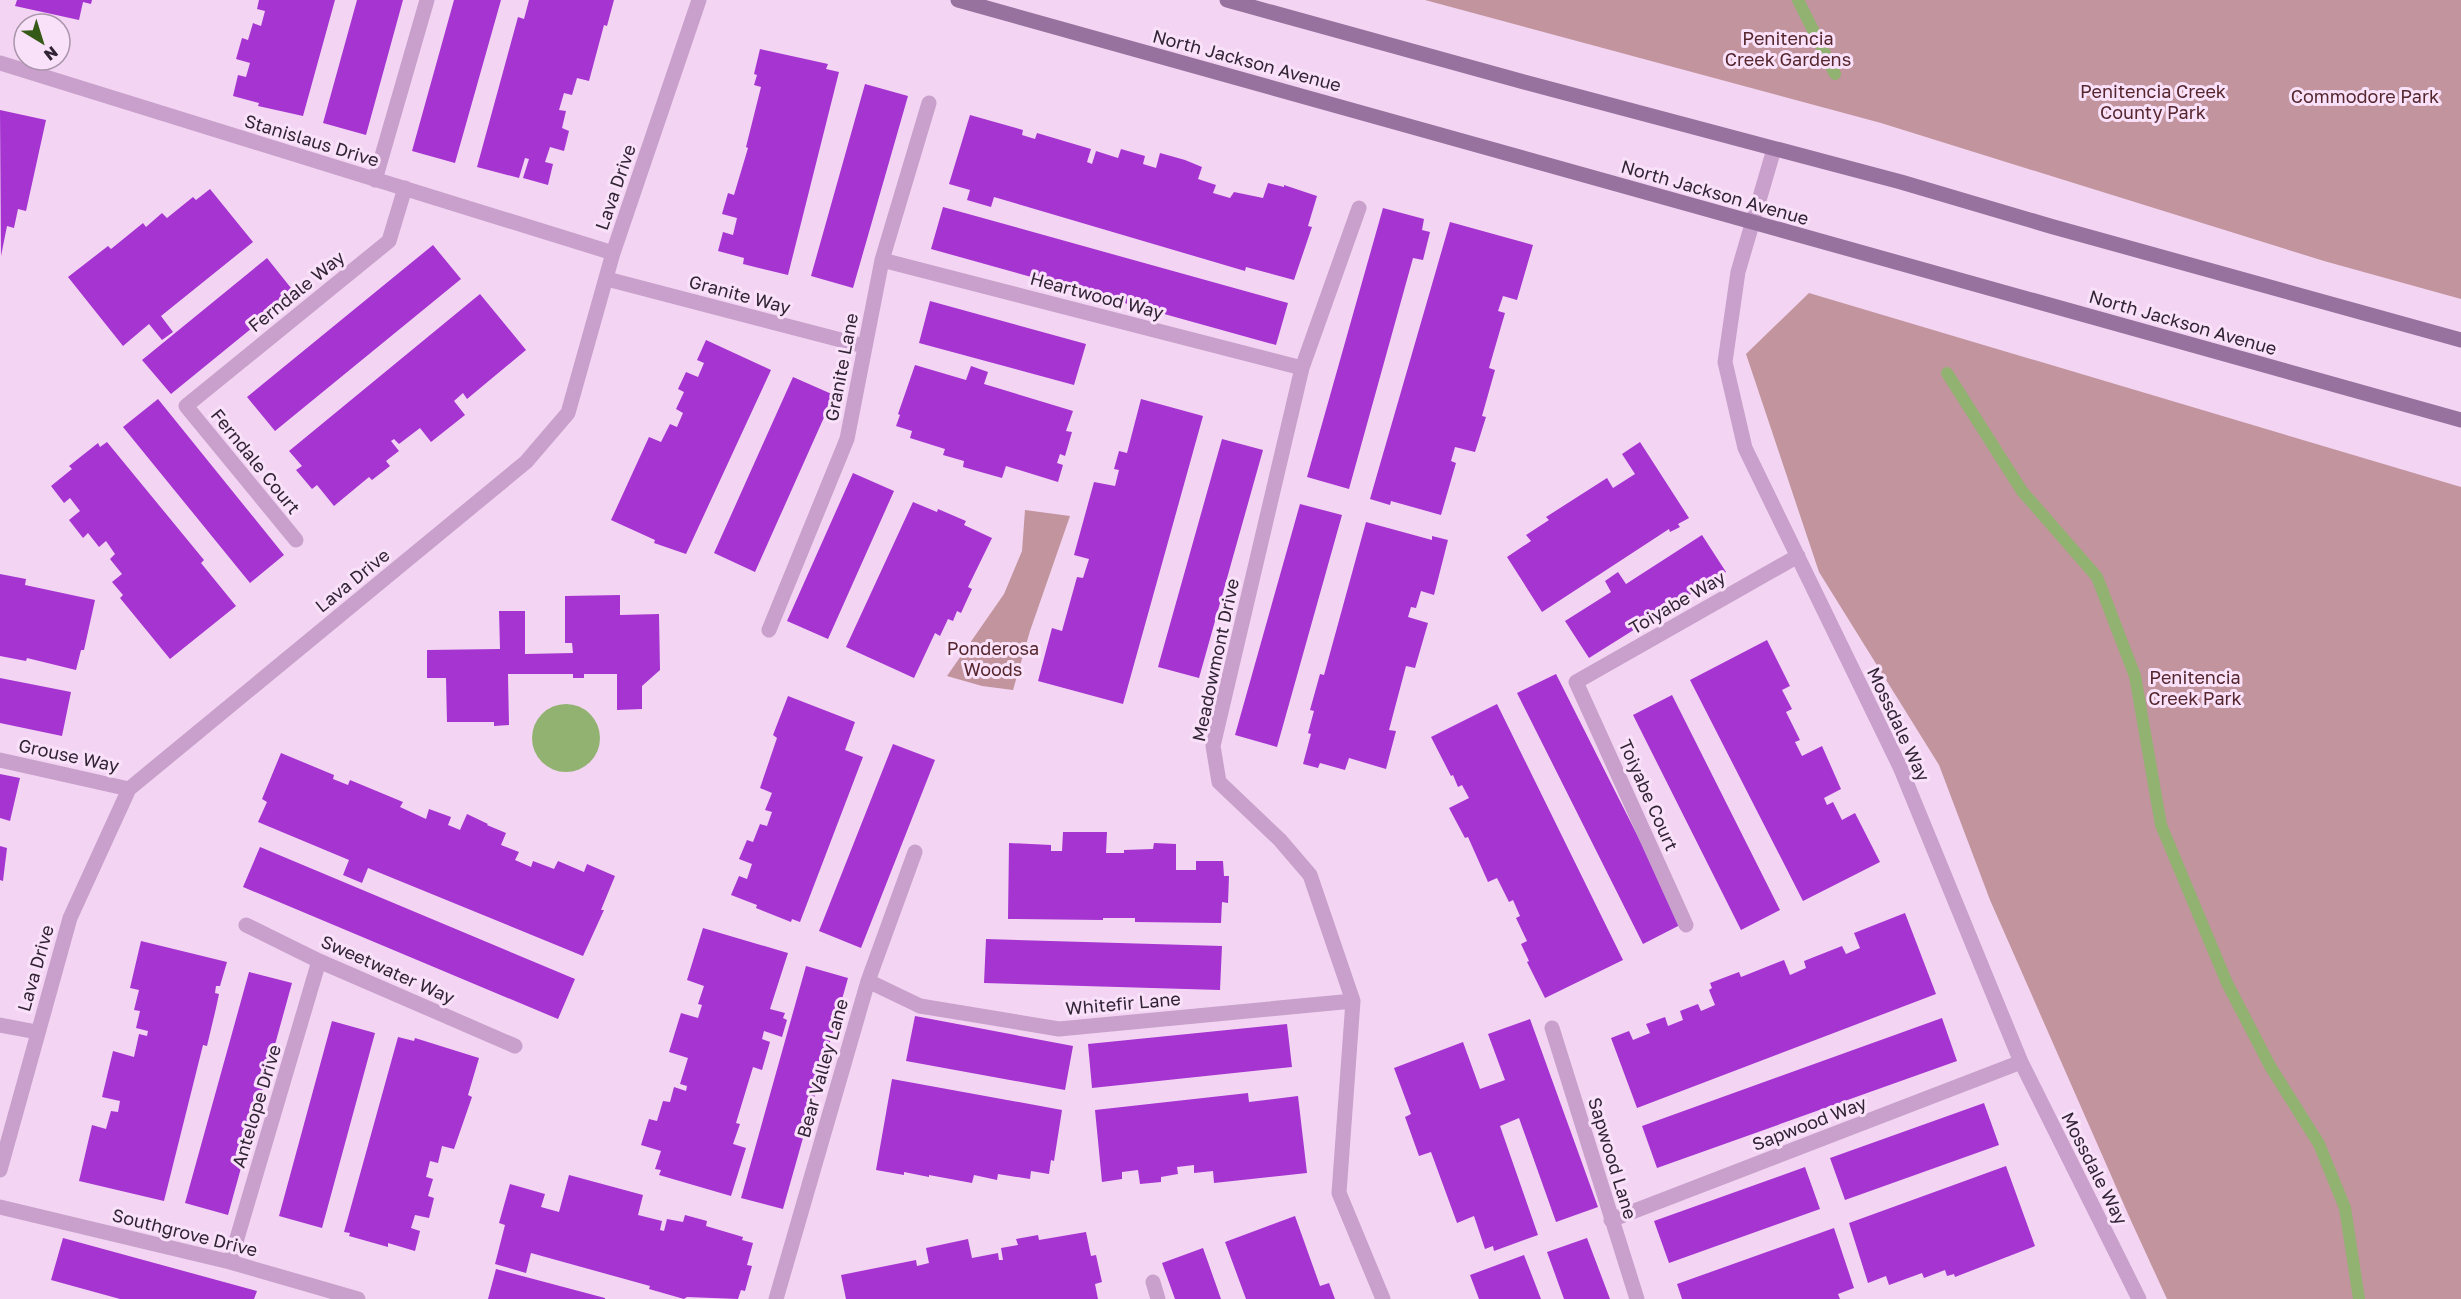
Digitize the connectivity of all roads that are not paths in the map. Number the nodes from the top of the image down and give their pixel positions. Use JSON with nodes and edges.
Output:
{"nodes":[{"id":1,"x":427,"y":0,"type":"edge"},
{"id":2,"x":699,"y":0,"type":"edge"},
{"id":3,"x":958,"y":0,"type":"edge"},
{"id":4,"x":1227,"y":0,"type":"edge"},
{"id":5,"x":0,"y":63,"type":"edge"},
{"id":6,"x":929,"y":103,"type":"dead end"},
{"id":7,"x":1774,"y":149,"type":"junction"},
{"id":8,"x":375,"y":180,"type":"junction"},
{"id":9,"x":405,"y":188,"type":"junction"},
{"id":10,"x":1359,"y":208,"type":"dead end"},
{"id":11,"x":1753,"y":223,"type":"junction"},
{"id":12,"x":613,"y":253,"type":"junction"},
{"id":13,"x":882,"y":260,"type":"junction"},
{"id":14,"x":607,"y":279,"type":"junction"},
{"id":15,"x":2461,"y":340,"type":"edge"},
{"id":16,"x":864,"y":346,"type":"junction"},
{"id":17,"x":1302,"y":368,"type":"junction"},
{"id":18,"x":186,"y":406,"type":"joint"},
{"id":19,"x":2461,"y":420,"type":"edge"},
{"id":20,"x":297,"y":540,"type":"dead end"},
{"id":21,"x":1798,"y":556,"type":"junction"},
{"id":22,"x":769,"y":630,"type":"dead end"},
{"id":23,"x":1576,"y":682,"type":"joint"},
{"id":24,"x":0,"y":760,"type":"edge"},
{"id":25,"x":129,"y":789,"type":"junction"},
{"id":26,"x":915,"y":852,"type":"dead end"},
{"id":27,"x":1686,"y":924,"type":"dead end"},
{"id":28,"x":246,"y":926,"type":"dead end"},
{"id":29,"x":319,"y":961,"type":"junction"},
{"id":30,"x":868,"y":981,"type":"junction"},
{"id":31,"x":1353,"y":1001,"type":"junction"},
{"id":32,"x":0,"y":1025,"type":"edge"},
{"id":33,"x":1552,"y":1028,"type":"dead end"},
{"id":34,"x":37,"y":1032,"type":"junction"},
{"id":35,"x":515,"y":1046,"type":"dead end"},
{"id":36,"x":2021,"y":1062,"type":"junction"},
{"id":37,"x":0,"y":1170,"type":"edge"},
{"id":38,"x":0,"y":1207,"type":"edge"},
{"id":39,"x":1611,"y":1220,"type":"junction"},
{"id":40,"x":230,"y":1262,"type":"junction"},
{"id":41,"x":1153,"y":1282,"type":"dead end"},
{"id":42,"x":358,"y":1299,"type":"edge"},
{"id":43,"x":776,"y":1299,"type":"edge"},
{"id":44,"x":1158,"y":1299,"type":"edge"},
{"id":45,"x":1383,"y":1299,"type":"edge"},
{"id":46,"x":1637,"y":1299,"type":"edge"},
{"id":47,"x":2138,"y":1299,"type":"edge"}],
"edges":[{"from":1,"to":8,"type":"street"},
{"from":2,"to":12,"type":"street","name":"Lava Drive"},
{"from":3,"to":11,"type":"main road","name":"North Jackson Avenue"},
{"from":4,"to":7,"type":"main road"},
{"from":5,"to":8,"type":"street","name":"Stanislaus Drive"},
{"from":6,"to":13,"type":"street","name":"Granite Lane"},
{"from":7,"to":11,"type":"street","name":"Mossdale Way"},
{"from":7,"to":15,"type":"main road"},
{"from":8,"to":9,"type":"street","name":"Stanislaus Drive"},
{"from":9,"to":12,"type":"street","name":"Stanislaus Drive"},
{"from":9,"to":18,"type":"street","name":"Ferndale Way"},
{"from":10,"to":17,"type":"street","name":"Meadowmont Drive"},
{"from":11,"to":19,"type":"main road","name":"North Jackson Avenue"},
{"from":11,"to":21,"type":"street","name":"Mossdale Way"},
{"from":12,"to":14,"type":"street","name":"Lava Drive"},
{"from":13,"to":16,"type":"street","name":"Granite Lane"},
{"from":13,"to":17,"type":"street","name":"Heartwood Way"},
{"from":14,"to":16,"type":"street","name":"Granite Way"},
{"from":14,"to":25,"type":"street","name":"Lava Drive"},
{"from":16,"to":22,"type":"street","name":"Granite Lane"},
{"from":17,"to":31,"type":"street","name":"Meadowmont Drive"},
{"from":18,"to":20,"type":"street","name":"Ferndale Court"},
{"from":21,"to":23,"type":"street","name":"Toiyabe Way"},
{"from":21,"to":36,"type":"street","name":"Mossdale Way"},
{"from":23,"to":27,"type":"street","name":"Toiyabe Court"},
{"from":24,"to":25,"type":"street","name":"Grouse Way"},
{"from":25,"to":34,"type":"street","name":"Lava Drive"},
{"from":26,"to":30,"type":"street","name":"Bear Valley Lane"},
{"from":28,"to":29,"type":"street","name":"Sweetwater Way"},
{"from":29,"to":35,"type":"street","name":"Sweetwater Way"},
{"from":29,"to":40,"type":"street","name":"Antelope Drive"},
{"from":30,"to":31,"type":"street","name":"Whitefir Lane"},
{"from":30,"to":43,"type":"street","name":"Bear Valley Lane"},
{"from":31,"to":45,"type":"street","name":"Meadowmont Drive"},
{"from":32,"to":34,"type":"street"},
{"from":33,"to":39,"type":"street","name":"Sapwood Lane"},
{"from":34,"to":37,"type":"street","name":"Lava Drive"},
{"from":36,"to":39,"type":"street","name":"Sapwood Way"},
{"from":36,"to":47,"type":"street","name":"Mossdale Way"},
{"from":38,"to":40,"type":"street","name":"Southgrove Drive"},
{"from":39,"to":46,"type":"street","name":"Sapwood Lane"},
{"from":40,"to":42,"type":"street","name":"Southgrove Drive"},
{"from":41,"to":44,"type":"street"}]}
